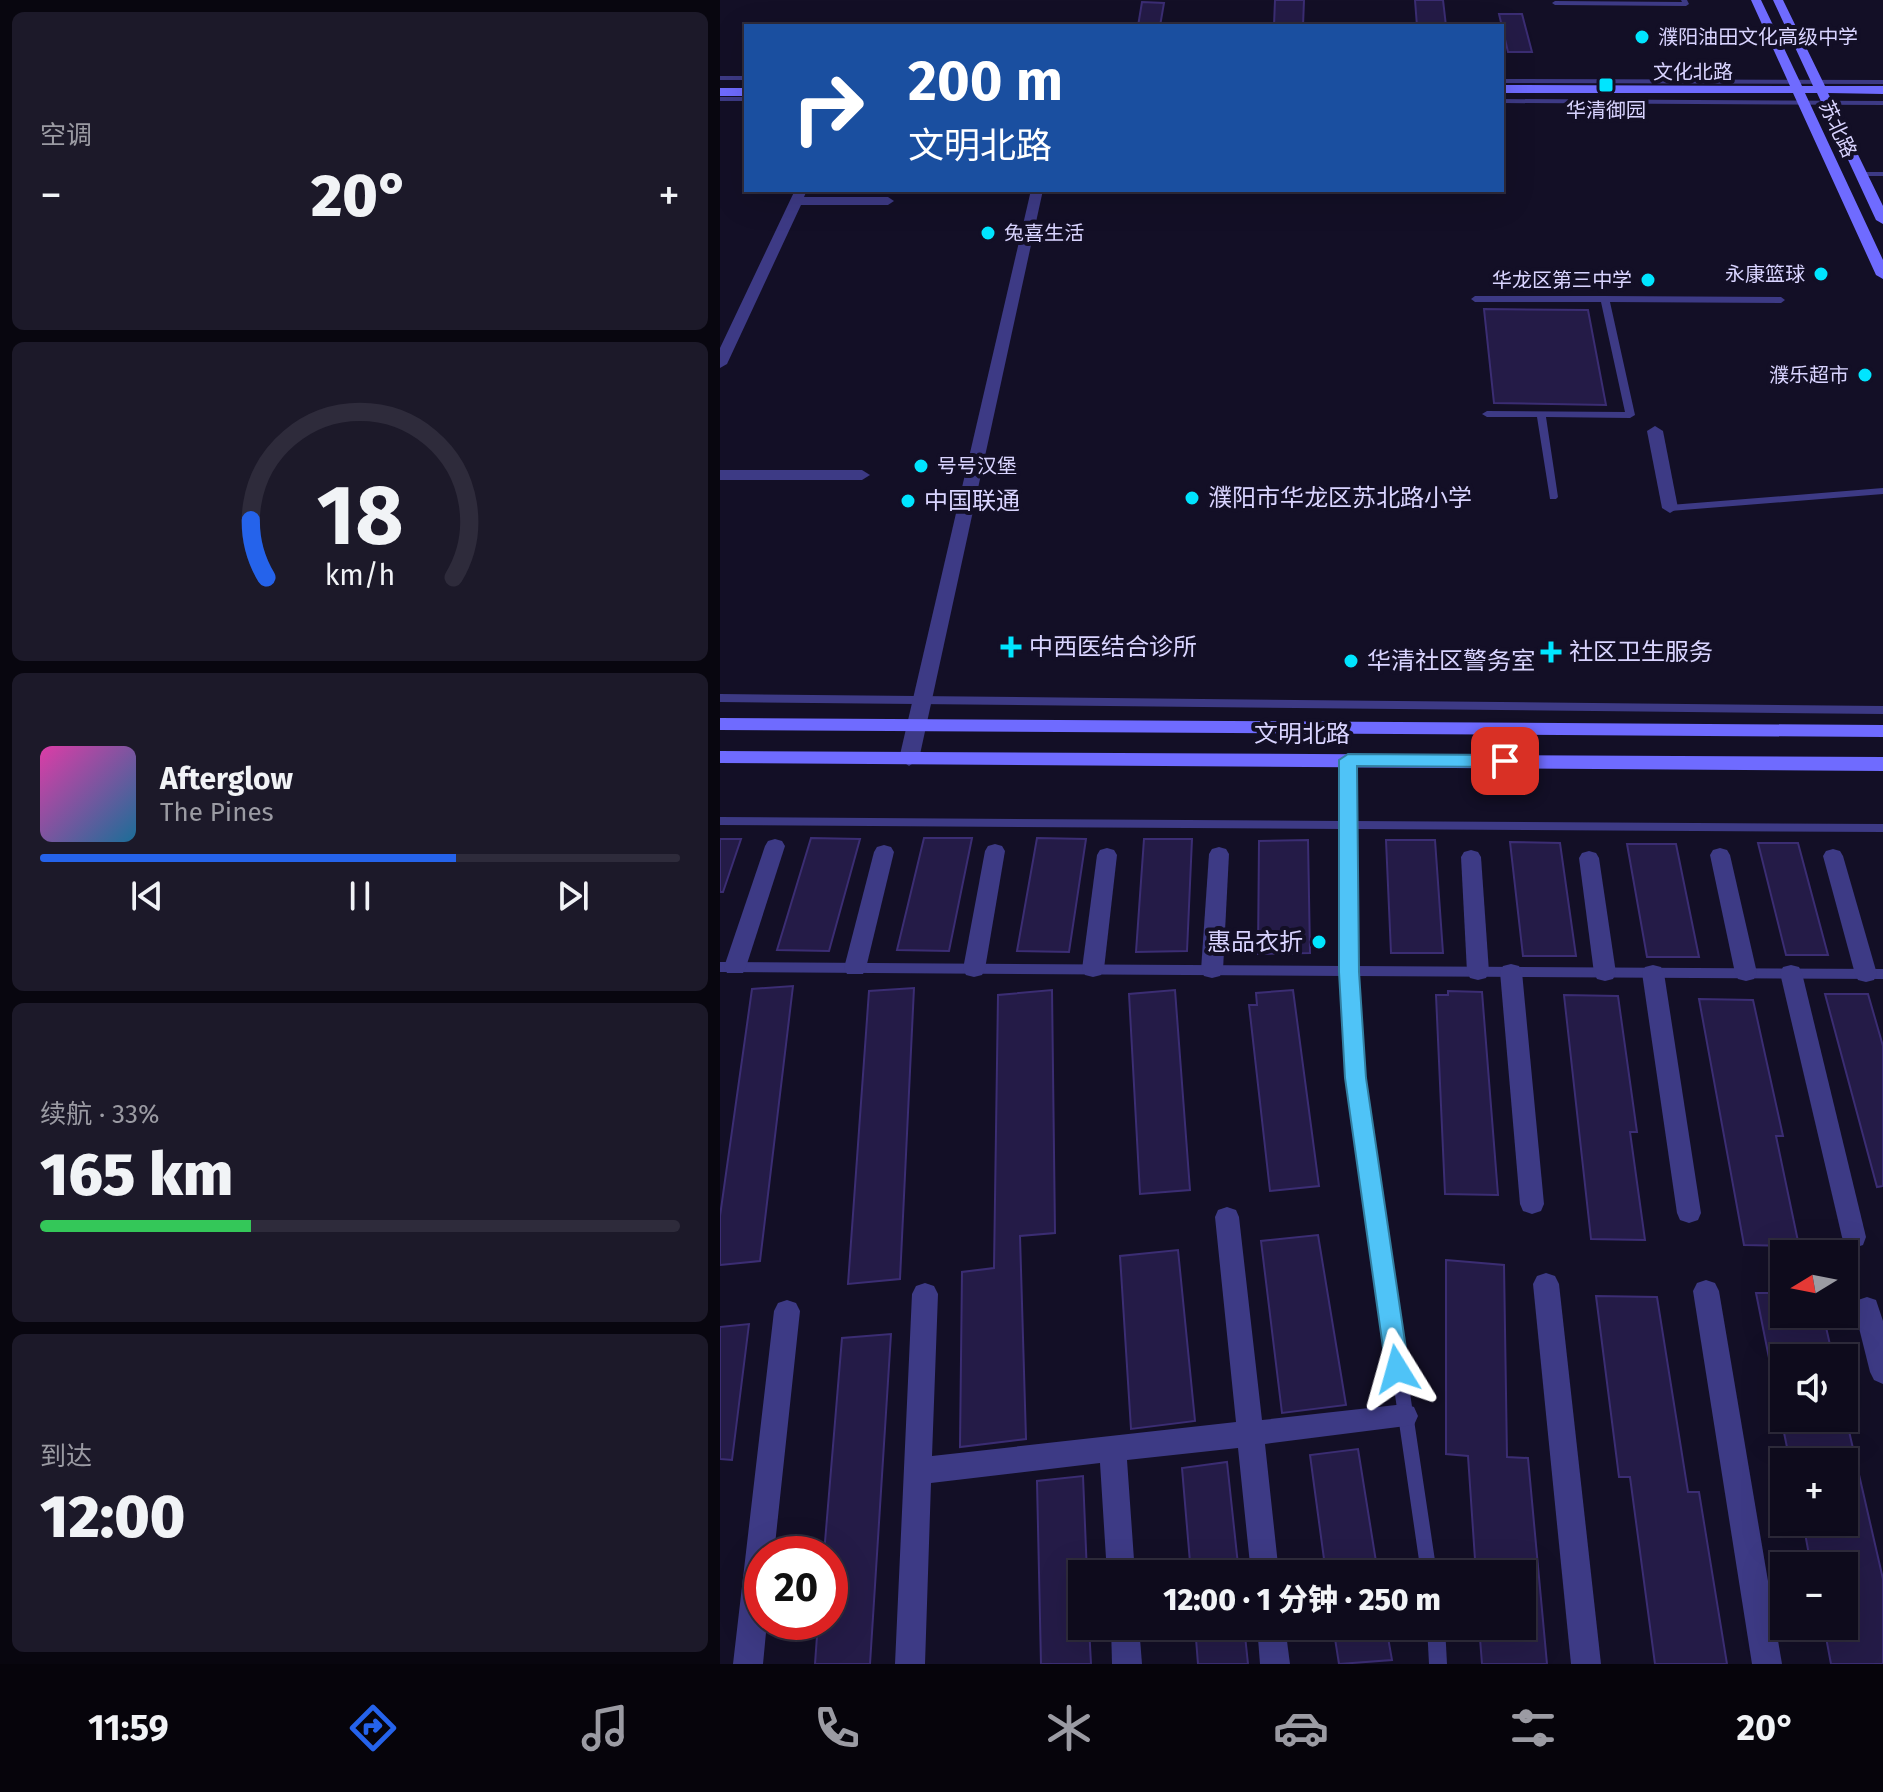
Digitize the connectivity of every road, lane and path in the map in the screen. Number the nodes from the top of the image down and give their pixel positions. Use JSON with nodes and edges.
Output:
{"nodes":[{"id":1,"x":1684,"y":0,"type":"edge"},
{"id":2,"x":1756,"y":0,"type":"edge"},
{"id":3,"x":1778,"y":0,"type":"edge"},
{"id":4,"x":1606,"y":2,"type":"edge"},
{"id":5,"x":1555,"y":3,"type":"dead end"},
{"id":6,"x":720,"y":78,"type":"edge"},
{"id":7,"x":744,"y":78,"type":"edge"},
{"id":8,"x":1504,"y":81,"type":"edge"},
{"id":9,"x":1883,"y":82,"type":"edge"},
{"id":10,"x":720,"y":89,"type":"edge"},
{"id":11,"x":744,"y":89,"type":"edge"},
{"id":12,"x":1504,"y":92,"type":"edge"},
{"id":13,"x":1799,"y":93,"type":"junction"},
{"id":14,"x":1822,"y":93,"type":"junction"},
{"id":15,"x":1883,"y":93,"type":"edge"},
{"id":16,"x":720,"y":99,"type":"edge"},
{"id":17,"x":744,"y":99,"type":"edge"},
{"id":18,"x":1504,"y":101,"type":"edge"},
{"id":19,"x":1883,"y":103,"type":"edge"},
{"id":20,"x":1861,"y":174,"type":"junction"},
{"id":21,"x":1883,"y":174,"type":"edge"},
{"id":22,"x":1037,"y":192,"type":"edge"},
{"id":23,"x":798,"y":195,"type":"edge"},
{"id":24,"x":888,"y":201,"type":"dead end"},
{"id":25,"x":1883,"y":220,"type":"edge"},
{"id":26,"x":1883,"y":275,"type":"edge"},
{"id":27,"x":1475,"y":299,"type":"dead end"},
{"id":28,"x":1605,"y":299,"type":"junction"},
{"id":29,"x":1781,"y":300,"type":"dead end"},
{"id":30,"x":720,"y":364,"type":"edge"},
{"id":31,"x":1487,"y":414,"type":"dead end"},
{"id":32,"x":1541,"y":414,"type":"junction"},
{"id":33,"x":1655,"y":431,"type":"dead end"},
{"id":34,"x":720,"y":475,"type":"edge"},
{"id":35,"x":862,"y":475,"type":"dead end"},
{"id":36,"x":1883,"y":491,"type":"edge"},
{"id":37,"x":1553,"y":497,"type":"dead end"},
{"id":38,"x":1670,"y":508,"type":"joint"},
{"id":39,"x":720,"y":698,"type":"edge"},
{"id":40,"x":922,"y":700,"type":"junction"},
{"id":41,"x":1883,"y":710,"type":"edge"},
{"id":42,"x":720,"y":724,"type":"edge"},
{"id":43,"x":916,"y":726,"type":"junction"},
{"id":44,"x":1883,"y":731,"type":"edge"},
{"id":45,"x":720,"y":757,"type":"edge"},
{"id":46,"x":909,"y":759,"type":"junction"},
{"id":47,"x":1348,"y":760,"type":"junction"},
{"id":48,"x":1883,"y":764,"type":"edge"},
{"id":49,"x":720,"y":821,"type":"edge"},
{"id":50,"x":1347,"y":825,"type":"junction"},
{"id":51,"x":1883,"y":828,"type":"edge"},
{"id":52,"x":775,"y":846,"type":"dead end"},
{"id":53,"x":995,"y":851,"type":"dead end"},
{"id":54,"x":884,"y":852,"type":"dead end"},
{"id":55,"x":1219,"y":854,"type":"dead end"},
{"id":56,"x":1107,"y":855,"type":"dead end"},
{"id":57,"x":1720,"y":855,"type":"dead end"},
{"id":58,"x":1833,"y":856,"type":"dead end"},
{"id":59,"x":1471,"y":857,"type":"dead end"},
{"id":60,"x":1589,"y":858,"type":"dead end"},
{"id":61,"x":728,"y":967,"type":"edge"},
{"id":62,"x":855,"y":968,"type":"junction"},
{"id":63,"x":974,"y":969,"type":"junction"},
{"id":64,"x":1093,"y":969,"type":"junction"},
{"id":65,"x":1212,"y":970,"type":"junction"},
{"id":66,"x":1349,"y":972,"type":"junction"},
{"id":67,"x":1478,"y":972,"type":"junction"},
{"id":68,"x":1511,"y":972,"type":"junction"},
{"id":69,"x":1605,"y":973,"type":"junction"},
{"id":70,"x":1653,"y":973,"type":"junction"},
{"id":71,"x":1746,"y":973,"type":"junction"},
{"id":72,"x":1791,"y":973,"type":"junction"},
{"id":73,"x":1874,"y":974,"type":"edge"},
{"id":74,"x":1532,"y":1204,"type":"dead end"},
{"id":75,"x":1689,"y":1213,"type":"dead end"},
{"id":76,"x":1227,"y":1217,"type":"dead end"},
{"id":77,"x":1854,"y":1237,"type":"dead end"},
{"id":78,"x":1546,"y":1284,"type":"dead end"},
{"id":79,"x":1706,"y":1291,"type":"dead end"},
{"id":80,"x":925,"y":1294,"type":"dead end"},
{"id":81,"x":1867,"y":1308,"type":"dead end"},
{"id":82,"x":787,"y":1311,"type":"dead end"},
{"id":83,"x":1883,"y":1372,"type":"edge"},
{"id":84,"x":1405,"y":1416,"type":"junction"},
{"id":85,"x":1250,"y":1434,"type":"junction"},
{"id":86,"x":1113,"y":1450,"type":"junction"},
{"id":87,"x":918,"y":1471,"type":"junction"},
{"id":88,"x":1120,"y":1560,"type":"edge"},
{"id":89,"x":1264,"y":1560,"type":"edge"},
{"id":90,"x":1427,"y":1560,"type":"edge"},
{"id":91,"x":1126,"y":1640,"type":"edge"},
{"id":92,"x":1272,"y":1640,"type":"edge"},
{"id":93,"x":1437,"y":1640,"type":"edge"},
{"id":94,"x":748,"y":1664,"type":"edge"},
{"id":95,"x":910,"y":1664,"type":"edge"},
{"id":96,"x":1127,"y":1664,"type":"edge"},
{"id":97,"x":1275,"y":1664,"type":"edge"},
{"id":98,"x":1438,"y":1664,"type":"edge"},
{"id":99,"x":1586,"y":1664,"type":"edge"},
{"id":100,"x":1767,"y":1664,"type":"edge"}],
"edges":[{"from":1,"to":4,"type":"lane"},
{"from":2,"to":13,"type":"street","name":"苏北路"},
{"from":3,"to":14,"type":"street","name":"苏北路"},
{"from":4,"to":5,"type":"lane"},
{"from":6,"to":7,"type":"lane"},
{"from":8,"to":13,"type":"lane"},
{"from":9,"to":14,"type":"lane"},
{"from":10,"to":11,"type":"street"},
{"from":12,"to":13,"type":"street","name":"文化北路"},
{"from":13,"to":14,"type":"street","name":"文化北路"},
{"from":13,"to":18,"type":"lane"},
{"from":13,"to":26,"type":"street","name":"苏北路"},
{"from":14,"to":15,"type":"street","name":"文化北路"},
{"from":14,"to":19,"type":"lane"},
{"from":14,"to":20,"type":"street","name":"苏北路"},
{"from":16,"to":17,"type":"lane"},
{"from":20,"to":21,"type":"lane"},
{"from":20,"to":25,"type":"street","name":"苏北路"},
{"from":22,"to":40,"type":"street"},
{"from":23,"to":24,"type":"street"},
{"from":23,"to":30,"type":"street"},
{"from":27,"to":28,"type":"lane"},
{"from":28,"to":29,"type":"lane"},
{"from":28,"to":32,"type":"lane"},
{"from":31,"to":32,"type":"lane"},
{"from":32,"to":37,"type":"lane"},
{"from":33,"to":38,"type":"street"},
{"from":34,"to":35,"type":"street"},
{"from":36,"to":38,"type":"lane"},
{"from":39,"to":40,"type":"lane"},
{"from":40,"to":41,"type":"lane"},
{"from":40,"to":43,"type":"street"},
{"from":42,"to":43,"type":"street","name":"文明北路"},
{"from":43,"to":44,"type":"street","name":"文明北路"},
{"from":43,"to":46,"type":"street"},
{"from":45,"to":46,"type":"street","name":"文明北路"},
{"from":46,"to":47,"type":"street","name":"文明北路"},
{"from":47,"to":48,"type":"street","name":"文明北路"},
{"from":47,"to":50,"type":"lane"},
{"from":49,"to":50,"type":"lane"},
{"from":50,"to":51,"type":"lane"},
{"from":50,"to":66,"type":"lane"},
{"from":52,"to":61,"type":"street"},
{"from":53,"to":63,"type":"street"},
{"from":54,"to":62,"type":"street"},
{"from":55,"to":65,"type":"street"},
{"from":56,"to":64,"type":"street"},
{"from":57,"to":71,"type":"street"},
{"from":58,"to":73,"type":"street"},
{"from":59,"to":67,"type":"street"},
{"from":60,"to":69,"type":"street"},
{"from":61,"to":62,"type":"lane"},
{"from":62,"to":63,"type":"lane"},
{"from":63,"to":64,"type":"lane"},
{"from":64,"to":65,"type":"lane"},
{"from":65,"to":66,"type":"lane"},
{"from":66,"to":67,"type":"lane"},
{"from":66,"to":84,"type":"lane"},
{"from":67,"to":68,"type":"lane"},
{"from":68,"to":69,"type":"lane"},
{"from":68,"to":74,"type":"street"},
{"from":69,"to":70,"type":"lane"},
{"from":70,"to":71,"type":"lane"},
{"from":70,"to":75,"type":"street"},
{"from":71,"to":72,"type":"lane"},
{"from":72,"to":73,"type":"lane"},
{"from":72,"to":77,"type":"street"},
{"from":76,"to":85,"type":"street"},
{"from":78,"to":99,"type":"street"},
{"from":79,"to":100,"type":"street"},
{"from":80,"to":87,"type":"street"},
{"from":81,"to":83,"type":"street"},
{"from":82,"to":94,"type":"street"},
{"from":84,"to":85,"type":"street"},
{"from":84,"to":90,"type":"lane"},
{"from":85,"to":86,"type":"street"},
{"from":85,"to":89,"type":"street"},
{"from":86,"to":87,"type":"street"},
{"from":86,"to":88,"type":"street"},
{"from":87,"to":95,"type":"street"},
{"from":91,"to":96,"type":"street"},
{"from":92,"to":97,"type":"street"},
{"from":93,"to":98,"type":"lane"}]}
